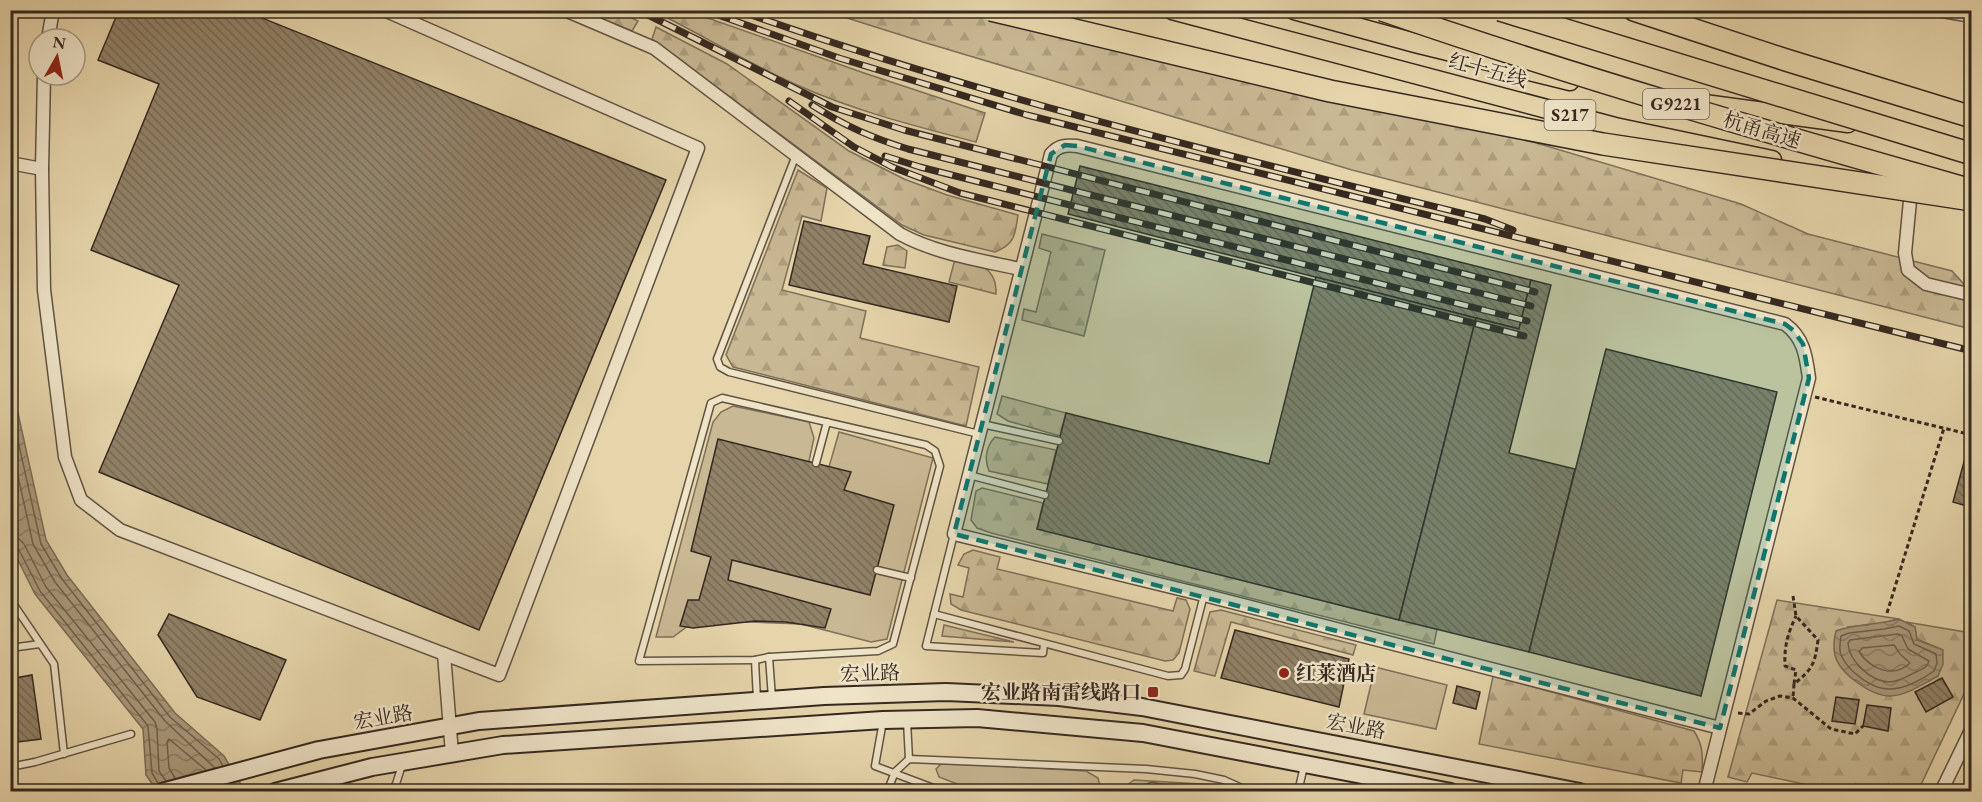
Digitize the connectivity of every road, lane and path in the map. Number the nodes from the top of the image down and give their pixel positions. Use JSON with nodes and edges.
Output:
{"nodes":[{"id":1,"x":54,"y":10,"type":"edge"},
{"id":2,"x":384,"y":10,"type":"edge"},
{"id":3,"x":565,"y":10,"type":"edge"},
{"id":4,"x":991,"y":10,"type":"edge"},
{"id":5,"x":1172,"y":10,"type":"edge"},
{"id":6,"x":1294,"y":10,"type":"edge"},
{"id":7,"x":1382,"y":10,"type":"edge"},
{"id":8,"x":1500,"y":10,"type":"edge"},
{"id":9,"x":1634,"y":10,"type":"edge"},
{"id":10,"x":1937,"y":10,"type":"edge"},
{"id":11,"x":1971,"y":16,"type":"edge"},
{"id":12,"x":50,"y":27,"type":"edge"},
{"id":13,"x":44,"y":87,"type":"edge"},
{"id":14,"x":1971,"y":117,"type":"edge"},
{"id":15,"x":1971,"y":143,"type":"edge"},
{"id":16,"x":796,"y":154,"type":"junction"},
{"id":17,"x":1971,"y":154,"type":"edge"},
{"id":18,"x":10,"y":163,"type":"edge"},
{"id":19,"x":42,"y":169,"type":"junction"},
{"id":20,"x":1911,"y":190,"type":"junction"},
{"id":21,"x":1971,"y":190,"type":"edge"},
{"id":22,"x":1971,"y":202,"type":"edge"},
{"id":23,"x":1020,"y":269,"type":"junction"},
{"id":24,"x":1971,"y":295,"type":"edge"},
{"id":25,"x":1805,"y":394,"type":"junction"},
{"id":26,"x":827,"y":422,"type":"junction"},
{"id":27,"x":1944,"y":428,"type":"junction"},
{"id":28,"x":980,"y":429,"type":"junction"},
{"id":29,"x":1971,"y":435,"type":"edge"},
{"id":30,"x":1059,"y":441,"type":"dead end"},
{"id":31,"x":816,"y":464,"type":"dead end"},
{"id":32,"x":969,"y":475,"type":"junction"},
{"id":33,"x":1045,"y":495,"type":"dead end"},
{"id":34,"x":954,"y":534,"type":"junction"},
{"id":35,"x":877,"y":570,"type":"dead end"},
{"id":36,"x":911,"y":578,"type":"junction"},
{"id":37,"x":1204,"y":595,"type":"junction"},
{"id":38,"x":1793,"y":596,"type":"dead end"},
{"id":39,"x":10,"y":599,"type":"edge"},
{"id":40,"x":1887,"y":613,"type":"dead end"},
{"id":41,"x":934,"y":614,"type":"junction"},
{"id":42,"x":1796,"y":616,"type":"junction"},
{"id":43,"x":40,"y":644,"type":"junction"},
{"id":44,"x":1044,"y":644,"type":"junction"},
{"id":45,"x":10,"y":648,"type":"edge"},
{"id":46,"x":444,"y":654,"type":"junction"},
{"id":47,"x":769,"y":657,"type":"junction"},
{"id":48,"x":755,"y":660,"type":"junction"},
{"id":49,"x":1794,"y":684,"type":"junction"},
{"id":50,"x":1793,"y":698,"type":"junction"},
{"id":51,"x":765,"y":700,"type":"junction"},
{"id":52,"x":1724,"y":711,"type":"junction"},
{"id":53,"x":883,"y":720,"type":"junction"},
{"id":54,"x":907,"y":720,"type":"junction"},
{"id":55,"x":451,"y":726,"type":"junction"},
{"id":56,"x":1863,"y":726,"type":"dead end"},
{"id":57,"x":1720,"y":728,"type":"junction"},
{"id":58,"x":1971,"y":728,"type":"edge"},
{"id":59,"x":131,"y":734,"type":"dead end"},
{"id":60,"x":64,"y":754,"type":"junction"},
{"id":61,"x":452,"y":754,"type":"junction"},
{"id":62,"x":909,"y":759,"type":"junction"},
{"id":63,"x":403,"y":762,"type":"junction"},
{"id":64,"x":1304,"y":763,"type":"junction"},
{"id":65,"x":10,"y":767,"type":"edge"},
{"id":66,"x":895,"y":772,"type":"junction"},
{"id":67,"x":162,"y":792,"type":"edge"},
{"id":68,"x":275,"y":792,"type":"edge"},
{"id":69,"x":391,"y":792,"type":"edge"},
{"id":70,"x":887,"y":792,"type":"edge"},
{"id":71,"x":945,"y":792,"type":"edge"},
{"id":72,"x":1135,"y":792,"type":"edge"},
{"id":73,"x":1179,"y":792,"type":"edge"},
{"id":74,"x":1251,"y":792,"type":"edge"},
{"id":75,"x":1298,"y":792,"type":"edge"},
{"id":76,"x":1451,"y":792,"type":"edge"},
{"id":77,"x":1580,"y":792,"type":"edge"},
{"id":78,"x":1704,"y":792,"type":"edge"},
{"id":79,"x":1941,"y":792,"type":"edge"}],
"edges":[{"from":1,"to":12,"type":"street"},
{"from":2,"to":46,"type":"street"},
{"from":3,"to":16,"type":"street"},
{"from":4,"to":22,"type":"highway","bridge":true},
{"from":5,"to":20,"type":"main road","name":"红十五线","number":"S217"},
{"from":6,"to":15,"type":"main road","name":"红十五线","number":"S217"},
{"from":7,"to":21,"type":"highway","name":"杭甬高速","number":"G9221","bridge":true},
{"from":8,"to":17,"type":"highway","name":"杭甬高速","number":"G9221","bridge":true},
{"from":9,"to":14,"type":"highway"},
{"from":10,"to":11,"type":"street"},
{"from":13,"to":19,"type":"street"},
{"from":16,"to":23,"type":"street"},
{"from":16,"to":28,"type":"lane"},
{"from":18,"to":19,"type":"street"},
{"from":19,"to":46,"type":"street"},
{"from":20,"to":22,"type":"main road","name":"红十五线","number":"S217"},
{"from":20,"to":24,"type":"street"},
{"from":23,"to":25,"type":"street"},
{"from":23,"to":28,"type":"street"},
{"from":25,"to":27,"type":"path"},
{"from":25,"to":52,"type":"street"},
{"from":26,"to":31,"type":"lane"},
{"from":26,"to":36,"type":"lane"},
{"from":26,"to":48,"type":"lane"},
{"from":27,"to":29,"type":"path"},
{"from":27,"to":40,"type":"path"},
{"from":28,"to":30,"type":"lane"},
{"from":28,"to":32,"type":"street"},
{"from":32,"to":33,"type":"lane"},
{"from":32,"to":34,"type":"street"},
{"from":34,"to":37,"type":"street"},
{"from":34,"to":41,"type":"lane"},
{"from":35,"to":36,"type":"lane"},
{"from":36,"to":47,"type":"lane"},
{"from":37,"to":44,"type":"lane"},
{"from":37,"to":57,"type":"street"},
{"from":38,"to":42,"type":"path"},
{"from":39,"to":43,"type":"lane"},
{"from":41,"to":44,"type":"lane"},
{"from":41,"to":44,"type":"lane"},
{"from":42,"to":49,"type":"path"},
{"from":42,"to":49,"type":"path"},
{"from":43,"to":45,"type":"lane"},
{"from":43,"to":60,"type":"lane"},
{"from":46,"to":55,"type":"street"},
{"from":47,"to":48,"type":"lane"},
{"from":47,"to":51,"type":"lane"},
{"from":48,"to":51,"type":"lane"},
{"from":49,"to":50,"type":"path"},
{"from":50,"to":52,"type":"path"},
{"from":50,"to":56,"type":"path"},
{"from":51,"to":55,"type":"street","name":"宏业路"},
{"from":51,"to":77,"type":"street","name":"宏业路"},
{"from":52,"to":57,"type":"street"},
{"from":53,"to":54,"type":"street"},
{"from":53,"to":61,"type":"street"},
{"from":53,"to":66,"type":"lane"},
{"from":54,"to":62,"type":"lane"},
{"from":54,"to":64,"type":"street"},
{"from":55,"to":61,"type":"street"},
{"from":55,"to":67,"type":"street","name":"宏业路"},
{"from":57,"to":78,"type":"street"},
{"from":58,"to":79,"type":"street"},
{"from":59,"to":60,"type":"lane"},
{"from":60,"to":65,"type":"lane"},
{"from":61,"to":63,"type":"street"},
{"from":62,"to":66,"type":"lane"},
{"from":62,"to":74,"type":"lane"},
{"from":63,"to":68,"type":"street"},
{"from":63,"to":69,"type":"lane"},
{"from":64,"to":75,"type":"lane"},
{"from":64,"to":76,"type":"street"},
{"from":66,"to":70,"type":"lane"},
{"from":66,"to":71,"type":"lane"},
{"from":72,"to":73,"type":"lane"}]}
